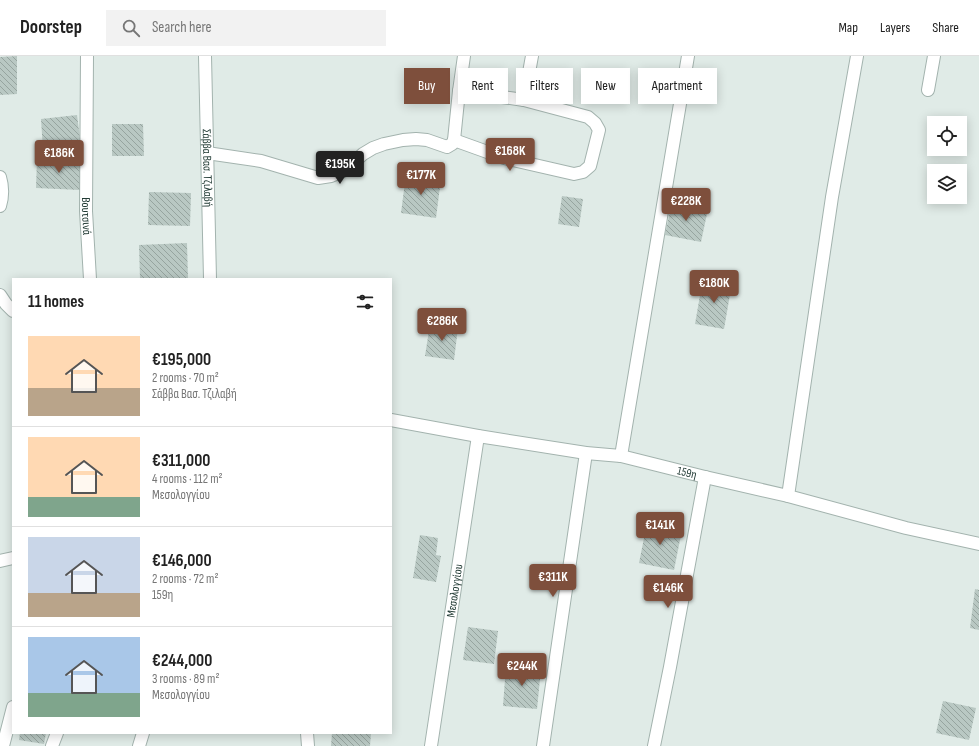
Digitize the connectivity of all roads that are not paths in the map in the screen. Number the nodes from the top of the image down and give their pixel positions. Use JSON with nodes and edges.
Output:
{"nodes":[{"id":1,"x":87,"y":56,"type":"edge"},
{"id":2,"x":206,"y":56,"type":"edge"},
{"id":3,"x":464,"y":56,"type":"edge"},
{"id":4,"x":532,"y":56,"type":"edge"},
{"id":5,"x":688,"y":56,"type":"edge"},
{"id":6,"x":857,"y":56,"type":"edge"},
{"id":7,"x":934,"y":56,"type":"edge"},
{"id":8,"x":462,"y":68,"type":"edge"},
{"id":9,"x":530,"y":68,"type":"edge"},
{"id":10,"x":928,"y":90,"type":"dead end"},
{"id":11,"x":458,"y":101,"type":"edge"},
{"id":12,"x":539,"y":104,"type":"edge"},
{"id":13,"x":454,"y":140,"type":"junction"},
{"id":14,"x":207,"y":153,"type":"junction"},
{"id":15,"x":0,"y":177,"type":"edge"},
{"id":16,"x":0,"y":206,"type":"edge"},
{"id":17,"x":90,"y":278,"type":"edge"},
{"id":18,"x":210,"y":278,"type":"edge"},
{"id":19,"x":0,"y":294,"type":"edge"},
{"id":20,"x":12,"y":310,"type":"edge"},
{"id":21,"x":392,"y":420,"type":"edge"},
{"id":22,"x":478,"y":436,"type":"junction"},
{"id":23,"x":586,"y":453,"type":"junction"},
{"id":24,"x":621,"y":456,"type":"junction"},
{"id":25,"x":705,"y":477,"type":"junction"},
{"id":26,"x":788,"y":496,"type":"junction"},
{"id":27,"x":979,"y":544,"type":"edge"},
{"id":28,"x":12,"y":558,"type":"edge"},
{"id":29,"x":0,"y":561,"type":"edge"},
{"id":30,"x":12,"y":711,"type":"edge"},
{"id":31,"x":57,"y":734,"type":"edge"},
{"id":32,"x":143,"y":734,"type":"edge"},
{"id":33,"x":308,"y":734,"type":"edge"},
{"id":34,"x":3,"y":746,"type":"edge"},
{"id":35,"x":52,"y":746,"type":"edge"},
{"id":36,"x":139,"y":746,"type":"edge"},
{"id":37,"x":308,"y":746,"type":"edge"},
{"id":38,"x":431,"y":746,"type":"edge"},
{"id":39,"x":543,"y":746,"type":"edge"},
{"id":40,"x":654,"y":746,"type":"edge"}],
"edges":[{"from":1,"to":17,"type":"street","name":"Βουτσινά"},
{"from":2,"to":14,"type":"street","name":"Σάββα Βασ. Τζιλαβή"},
{"from":3,"to":8,"type":"street"},
{"from":4,"to":9,"type":"street"},
{"from":5,"to":24,"type":"street"},
{"from":6,"to":26,"type":"street"},
{"from":7,"to":10,"type":"street"},
{"from":11,"to":13,"type":"street"},
{"from":12,"to":13,"type":"street"},
{"from":13,"to":14,"type":"street"},
{"from":14,"to":18,"type":"street","name":"Σάββα Βασ. Τζιλαβή"},
{"from":15,"to":16,"type":"street"},
{"from":19,"to":20,"type":"street"},
{"from":21,"to":22,"type":"street","name":"159η"},
{"from":22,"to":23,"type":"street","name":"159η"},
{"from":22,"to":38,"type":"street","name":"Μεσολογγίου"},
{"from":23,"to":24,"type":"street","name":"159η"},
{"from":23,"to":39,"type":"street"},
{"from":24,"to":25,"type":"street","name":"159η"},
{"from":25,"to":26,"type":"street","name":"159η"},
{"from":25,"to":40,"type":"street"},
{"from":26,"to":27,"type":"street","name":"159η"},
{"from":28,"to":29,"type":"street"},
{"from":30,"to":34,"type":"street"},
{"from":31,"to":35,"type":"street"},
{"from":32,"to":36,"type":"street"},
{"from":33,"to":37,"type":"street"}]}
